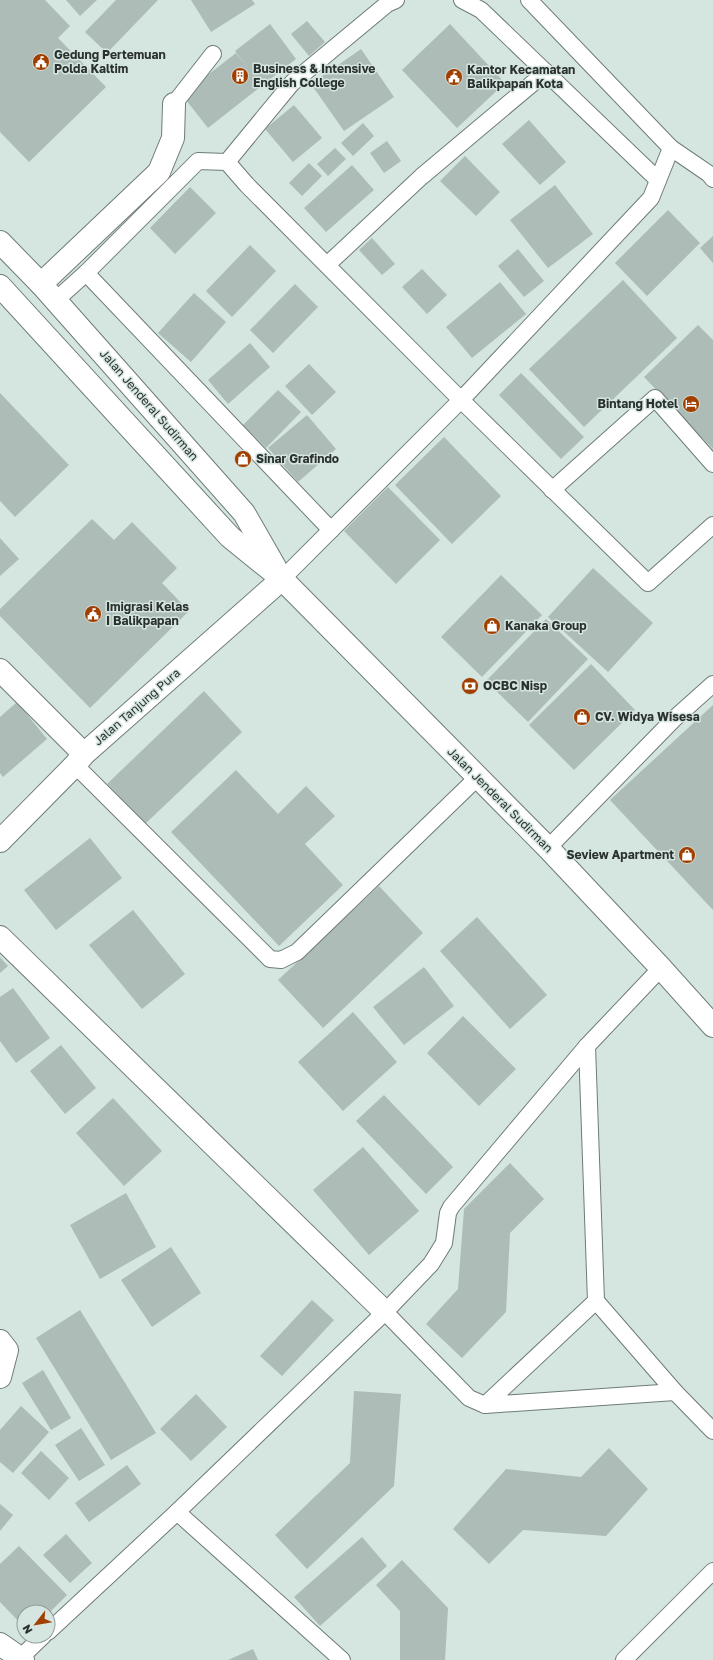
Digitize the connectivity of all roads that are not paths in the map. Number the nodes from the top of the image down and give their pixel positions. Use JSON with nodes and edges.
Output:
{"nodes":[{"id":1,"x":396,"y":0,"type":"edge"},
{"id":2,"x":462,"y":0,"type":"edge"},
{"id":3,"x":529,"y":0,"type":"edge"},
{"id":4,"x":213,"y":54,"type":"dead end"},
{"id":5,"x":546,"y":72,"type":"junction"},
{"id":6,"x":174,"y":104,"type":"joint"},
{"id":7,"x":671,"y":148,"type":"junction"},
{"id":8,"x":227,"y":162,"type":"junction"},
{"id":9,"x":713,"y":179,"type":"edge"},
{"id":10,"x":658,"y":180,"type":"junction"},
{"id":11,"x":0,"y":242,"type":"edge"},
{"id":12,"x":327,"y":265,"type":"junction"},
{"id":13,"x":86,"y":273,"type":"junction"},
{"id":14,"x":42,"y":284,"type":"junction"},
{"id":15,"x":0,"y":286,"type":"edge"},
{"id":16,"x":56,"y":300,"type":"junction"},
{"id":17,"x":461,"y":400,"type":"junction"},
{"id":18,"x":713,"y":464,"type":"edge"},
{"id":19,"x":552,"y":490,"type":"junction"},
{"id":20,"x":713,"y":525,"type":"edge"},
{"id":21,"x":331,"y":530,"type":"junction"},
{"id":22,"x":282,"y":579,"type":"junction"},
{"id":23,"x":0,"y":670,"type":"edge"},
{"id":24,"x":713,"y":684,"type":"edge"},
{"id":25,"x":79,"y":760,"type":"junction"},
{"id":26,"x":478,"y":778,"type":"junction"},
{"id":27,"x":0,"y":841,"type":"edge"},
{"id":28,"x":548,"y":848,"type":"junction"},
{"id":29,"x":0,"y":937,"type":"edge"},
{"id":30,"x":661,"y":968,"type":"junction"},
{"id":31,"x":713,"y":1026,"type":"edge"},
{"id":32,"x":588,"y":1046,"type":"junction"},
{"id":33,"x":596,"y":1301,"type":"junction"},
{"id":34,"x":385,"y":1312,"type":"junction"},
{"id":35,"x":0,"y":1341,"type":"edge"},
{"id":36,"x":0,"y":1378,"type":"edge"},
{"id":37,"x":675,"y":1392,"type":"junction"},
{"id":38,"x":485,"y":1405,"type":"junction"},
{"id":39,"x":713,"y":1431,"type":"edge"},
{"id":40,"x":177,"y":1512,"type":"junction"},
{"id":41,"x":713,"y":1571,"type":"edge"},
{"id":42,"x":56,"y":1625,"type":"edge"},
{"id":43,"x":0,"y":1644,"type":"edge"},
{"id":44,"x":35,"y":1644,"type":"edge"},
{"id":45,"x":21,"y":1659,"type":"edge"},
{"id":46,"x":342,"y":1660,"type":"edge"},
{"id":47,"x":624,"y":1660,"type":"edge"}],
"edges":[{"from":1,"to":8,"type":"lane"},
{"from":2,"to":5,"type":"lane"},
{"from":3,"to":7,"type":"lane"},
{"from":4,"to":6,"type":"lane"},
{"from":5,"to":10,"type":"lane"},
{"from":5,"to":12,"type":"lane"},
{"from":6,"to":14,"type":"main road"},
{"from":7,"to":9,"type":"lane"},
{"from":7,"to":10,"type":"lane"},
{"from":8,"to":12,"type":"lane"},
{"from":8,"to":13,"type":"lane"},
{"from":10,"to":17,"type":"lane"},
{"from":11,"to":14,"type":"main road","name":"Jalan Jenderal Sudirman"},
{"from":12,"to":17,"type":"lane"},
{"from":13,"to":16,"type":"lane"},
{"from":13,"to":21,"type":"lane"},
{"from":14,"to":16,"type":"main road","name":"Jalan Jenderal Sudirman"},
{"from":15,"to":22,"type":"main road","name":"Jalan Jenderal Sudirman"},
{"from":16,"to":22,"type":"main road","name":"Jalan Jenderal Sudirman"},
{"from":17,"to":19,"type":"lane"},
{"from":17,"to":21,"type":"lane"},
{"from":18,"to":19,"type":"lane"},
{"from":19,"to":20,"type":"lane"},
{"from":21,"to":22,"type":"lane"},
{"from":22,"to":25,"type":"main road","name":"Jalan Tanjung Pura"},
{"from":22,"to":26,"type":"main road","name":"Jalan Jenderal Sudirman"},
{"from":23,"to":25,"type":"main road"},
{"from":24,"to":28,"type":"lane"},
{"from":25,"to":26,"type":"lane"},
{"from":25,"to":27,"type":"main road","name":"Jalan Tanjung Pura"},
{"from":26,"to":28,"type":"main road","name":"Jalan Jenderal Sudirman"},
{"from":28,"to":30,"type":"main road","name":"Jalan Jenderal Sudirman"},
{"from":29,"to":34,"type":"main road"},
{"from":30,"to":31,"type":"main road","name":"Jalan Jenderal Sudirman"},
{"from":30,"to":32,"type":"lane"},
{"from":32,"to":33,"type":"lane"},
{"from":32,"to":34,"type":"lane"},
{"from":33,"to":37,"type":"lane"},
{"from":33,"to":38,"type":"lane"},
{"from":34,"to":38,"type":"lane"},
{"from":34,"to":40,"type":"lane"},
{"from":35,"to":36,"type":"main road"},
{"from":37,"to":38,"type":"lane"},
{"from":37,"to":39,"type":"lane"},
{"from":40,"to":42,"type":"lane"},
{"from":40,"to":46,"type":"lane"},
{"from":41,"to":47,"type":"lane"},
{"from":43,"to":45,"type":"main road"},
{"from":44,"to":45,"type":"lane"}]}
